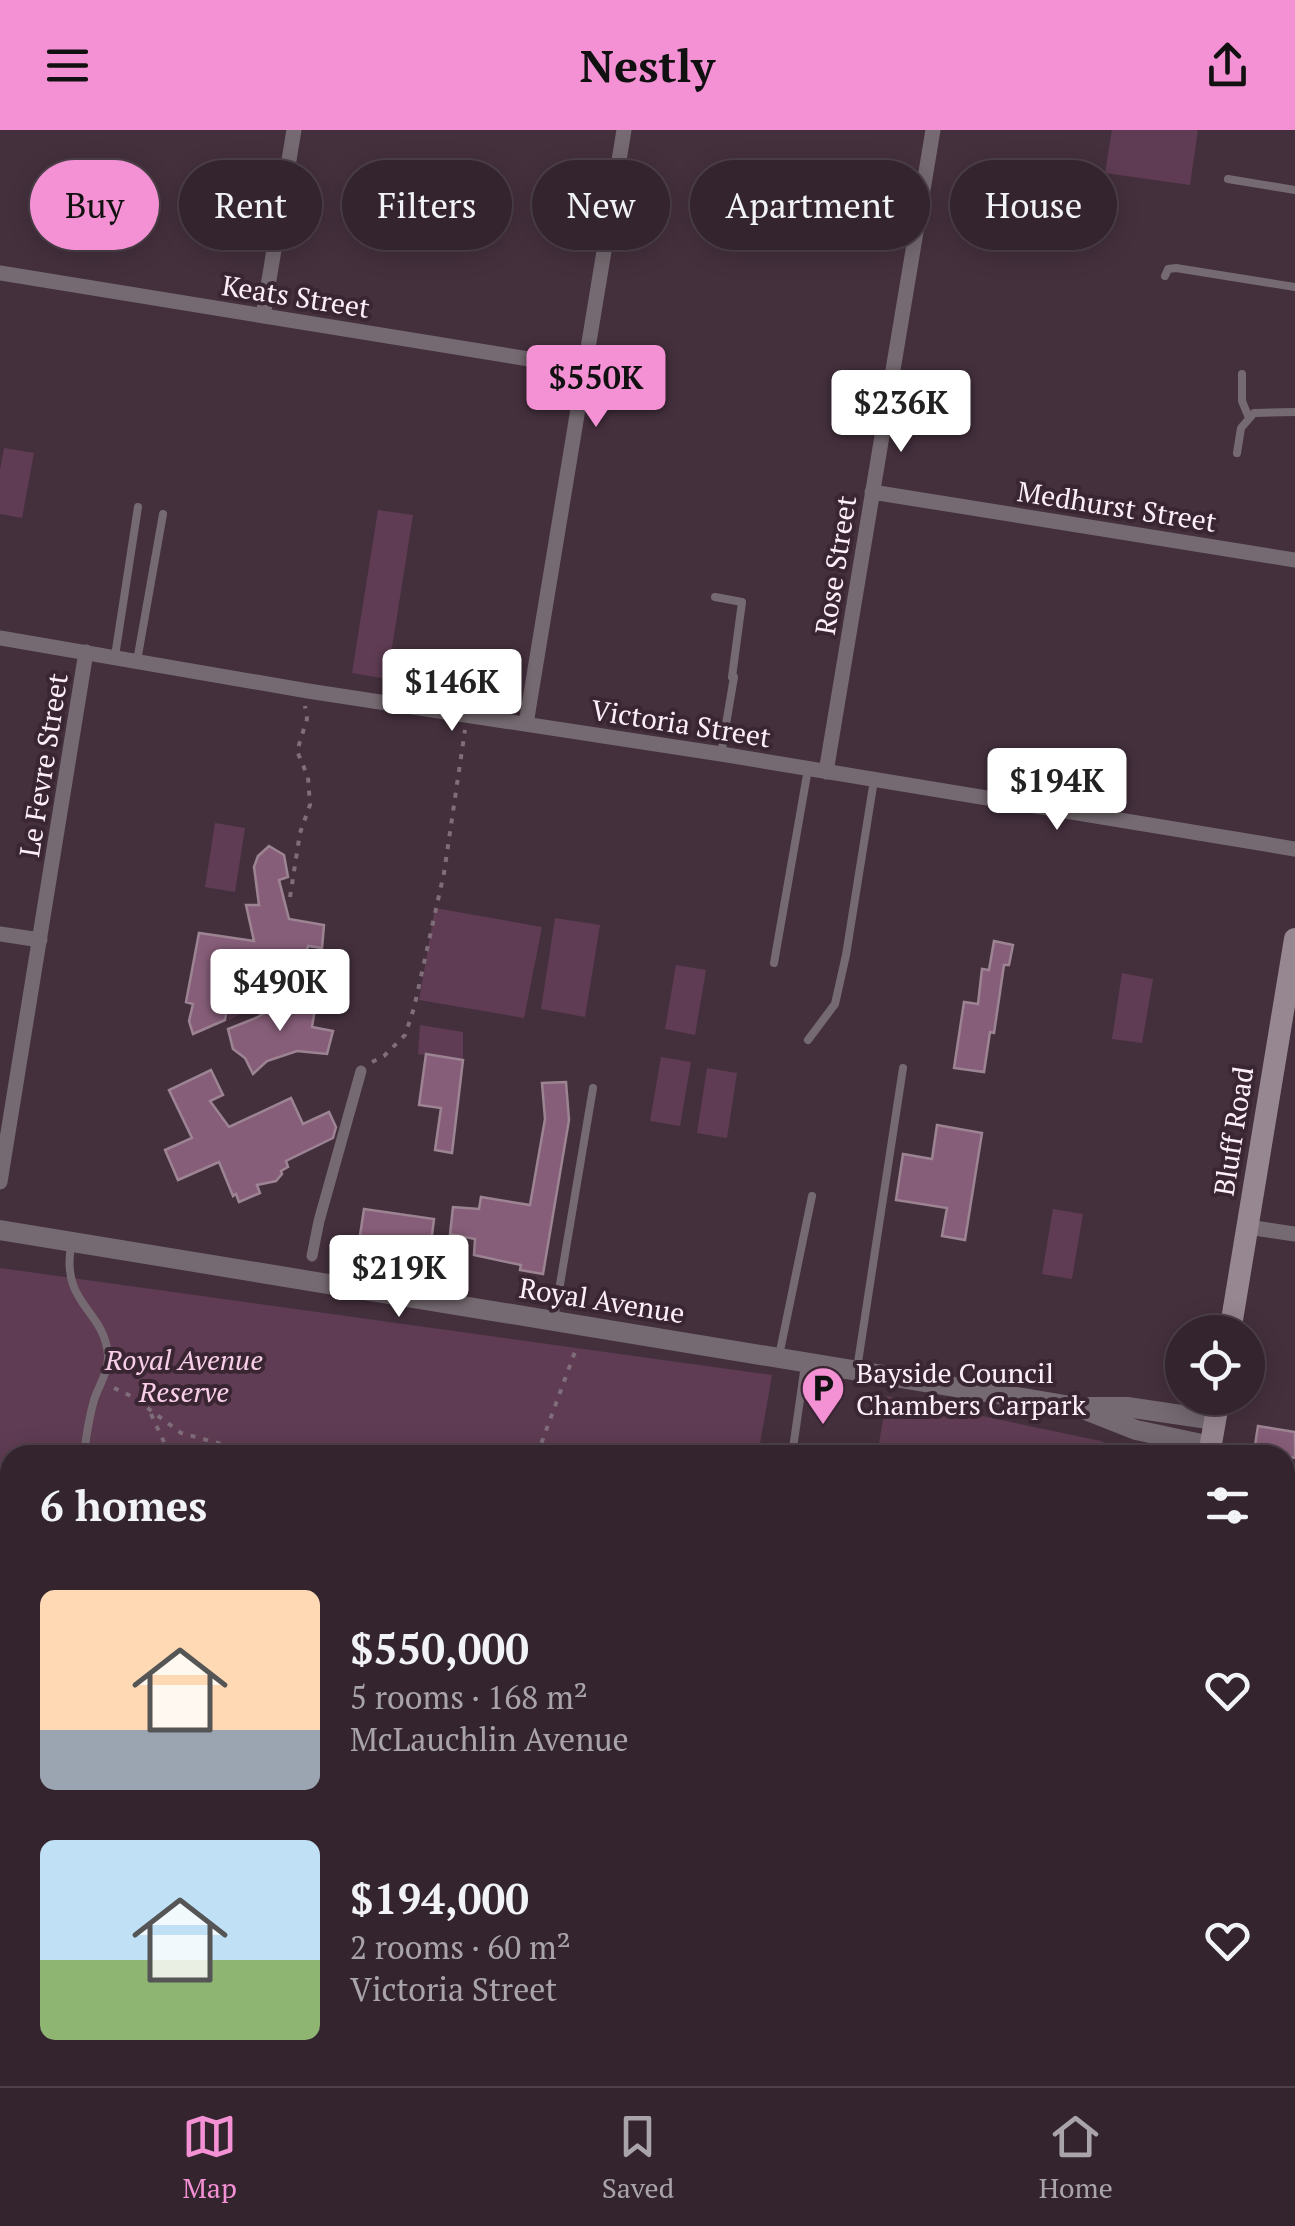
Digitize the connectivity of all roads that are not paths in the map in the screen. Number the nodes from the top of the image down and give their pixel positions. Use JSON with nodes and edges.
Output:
{"nodes":[{"id":1,"x":294,"y":130,"type":"edge"},
{"id":2,"x":624,"y":130,"type":"edge"},
{"id":3,"x":933,"y":130,"type":"edge"},
{"id":4,"x":1228,"y":179,"type":"dead end"},
{"id":5,"x":1295,"y":190,"type":"edge"},
{"id":6,"x":0,"y":273,"type":"edge"},
{"id":7,"x":1165,"y":276,"type":"dead end"},
{"id":8,"x":1295,"y":287,"type":"edge"},
{"id":9,"x":263,"y":316,"type":"junction"},
{"id":10,"x":584,"y":368,"type":"junction"},
{"id":11,"x":1242,"y":374,"type":"dead end"},
{"id":12,"x":1295,"y":412,"type":"edge"},
{"id":13,"x":1250,"y":418,"type":"junction"},
{"id":14,"x":1237,"y":453,"type":"dead end"},
{"id":15,"x":872,"y":492,"type":"junction"},
{"id":16,"x":138,"y":507,"type":"dead end"},
{"id":17,"x":163,"y":514,"type":"dead end"},
{"id":18,"x":1295,"y":560,"type":"edge"},
{"id":19,"x":715,"y":596,"type":"dead end"},
{"id":20,"x":0,"y":638,"type":"edge"},
{"id":21,"x":86,"y":652,"type":"junction"},
{"id":22,"x":115,"y":657,"type":"junction"},
{"id":23,"x":136,"y":661,"type":"junction"},
{"id":24,"x":526,"y":724,"type":"junction"},
{"id":25,"x":721,"y":754,"type":"junction"},
{"id":26,"x":808,"y":769,"type":"junction"},
{"id":27,"x":826,"y":772,"type":"junction"},
{"id":28,"x":874,"y":780,"type":"junction"},
{"id":29,"x":1295,"y":849,"type":"edge"},
{"id":30,"x":0,"y":934,"type":"edge"},
{"id":31,"x":1295,"y":938,"type":"edge"},
{"id":32,"x":40,"y":940,"type":"junction"},
{"id":33,"x":774,"y":963,"type":"dead end"},
{"id":34,"x":808,"y":1040,"type":"dead end"},
{"id":35,"x":903,"y":1068,"type":"dead end"},
{"id":36,"x":361,"y":1072,"type":"road end"},
{"id":37,"x":593,"y":1088,"type":"dead end"},
{"id":38,"x":0,"y":1182,"type":"edge"},
{"id":39,"x":812,"y":1196,"type":"dead end"},
{"id":40,"x":1247,"y":1227,"type":"junction"},
{"id":41,"x":0,"y":1230,"type":"edge"},
{"id":42,"x":1295,"y":1234,"type":"edge"},
{"id":43,"x":72,"y":1241,"type":"junction"},
{"id":44,"x":312,"y":1256,"type":"dead end"},
{"id":45,"x":1233,"y":1315,"type":"edge"},
{"id":46,"x":554,"y":1320,"type":"junction"},
{"id":47,"x":779,"y":1356,"type":"junction"},
{"id":48,"x":806,"y":1361,"type":"junction"},
{"id":49,"x":857,"y":1369,"type":"junction"},
{"id":50,"x":1077,"y":1407,"type":"junction"},
{"id":51,"x":1165,"y":1408,"type":"edge"},
{"id":52,"x":1216,"y":1415,"type":"edge"},
{"id":53,"x":1136,"y":1430,"type":"junction"},
{"id":54,"x":86,"y":1445,"type":"edge"},
{"id":55,"x":793,"y":1445,"type":"edge"},
{"id":56,"x":1150,"y":1445,"type":"edge"},
{"id":57,"x":1192,"y":1445,"type":"edge"},
{"id":58,"x":1211,"y":1445,"type":"edge"}],
"edges":[{"from":1,"to":9,"type":"street"},
{"from":2,"to":10,"type":"street"},
{"from":3,"to":15,"type":"street","name":"Rose Street"},
{"from":4,"to":5,"type":"lane"},
{"from":6,"to":9,"type":"street","name":"Keats Street"},
{"from":7,"to":8,"type":"lane"},
{"from":9,"to":10,"type":"street","name":"Keats Street"},
{"from":10,"to":24,"type":"street"},
{"from":11,"to":13,"type":"lane"},
{"from":12,"to":13,"type":"lane"},
{"from":13,"to":14,"type":"lane"},
{"from":15,"to":18,"type":"street","name":"Medhurst Street"},
{"from":15,"to":27,"type":"street","name":"Rose Street"},
{"from":16,"to":22,"type":"lane"},
{"from":17,"to":23,"type":"lane"},
{"from":19,"to":25,"type":"lane"},
{"from":20,"to":21,"type":"street","name":"Victoria Street"},
{"from":21,"to":22,"type":"street","name":"Victoria Street"},
{"from":21,"to":32,"type":"street","name":"Le Fevre Street"},
{"from":22,"to":23,"type":"street","name":"Victoria Street"},
{"from":23,"to":24,"type":"street","name":"Victoria Street"},
{"from":24,"to":25,"type":"street","name":"Victoria Street"},
{"from":25,"to":26,"type":"street","name":"Victoria Street"},
{"from":26,"to":27,"type":"street","name":"Victoria Street"},
{"from":26,"to":33,"type":"lane"},
{"from":27,"to":28,"type":"street","name":"Victoria Street"},
{"from":28,"to":29,"type":"street","name":"Victoria Street"},
{"from":28,"to":34,"type":"lane"},
{"from":30,"to":32,"type":"street"},
{"from":31,"to":40,"type":"main road","name":"Bluff Road"},
{"from":32,"to":38,"type":"street","name":"Le Fevre Street"},
{"from":35,"to":49,"type":"lane"},
{"from":36,"to":44,"type":"street"},
{"from":37,"to":46,"type":"lane"},
{"from":39,"to":47,"type":"lane"},
{"from":40,"to":42,"type":"street"},
{"from":40,"to":45,"type":"main road","name":"Bluff Road"},
{"from":41,"to":43,"type":"street","name":"Royal Avenue"},
{"from":43,"to":46,"type":"street","name":"Royal Avenue"},
{"from":43,"to":54,"type":"lane"},
{"from":46,"to":47,"type":"street","name":"Royal Avenue"},
{"from":47,"to":48,"type":"street","name":"Royal Avenue"},
{"from":48,"to":49,"type":"street","name":"Royal Avenue"},
{"from":48,"to":55,"type":"lane"},
{"from":49,"to":50,"type":"street","name":"Royal Avenue"},
{"from":50,"to":51,"type":"street","name":"Royal Avenue"},
{"from":50,"to":53,"type":"street","name":"Royal Avenue"},
{"from":52,"to":58,"type":"main road"},
{"from":53,"to":56,"type":"street"},
{"from":53,"to":57,"type":"street","name":"Royal Avenue"}]}
